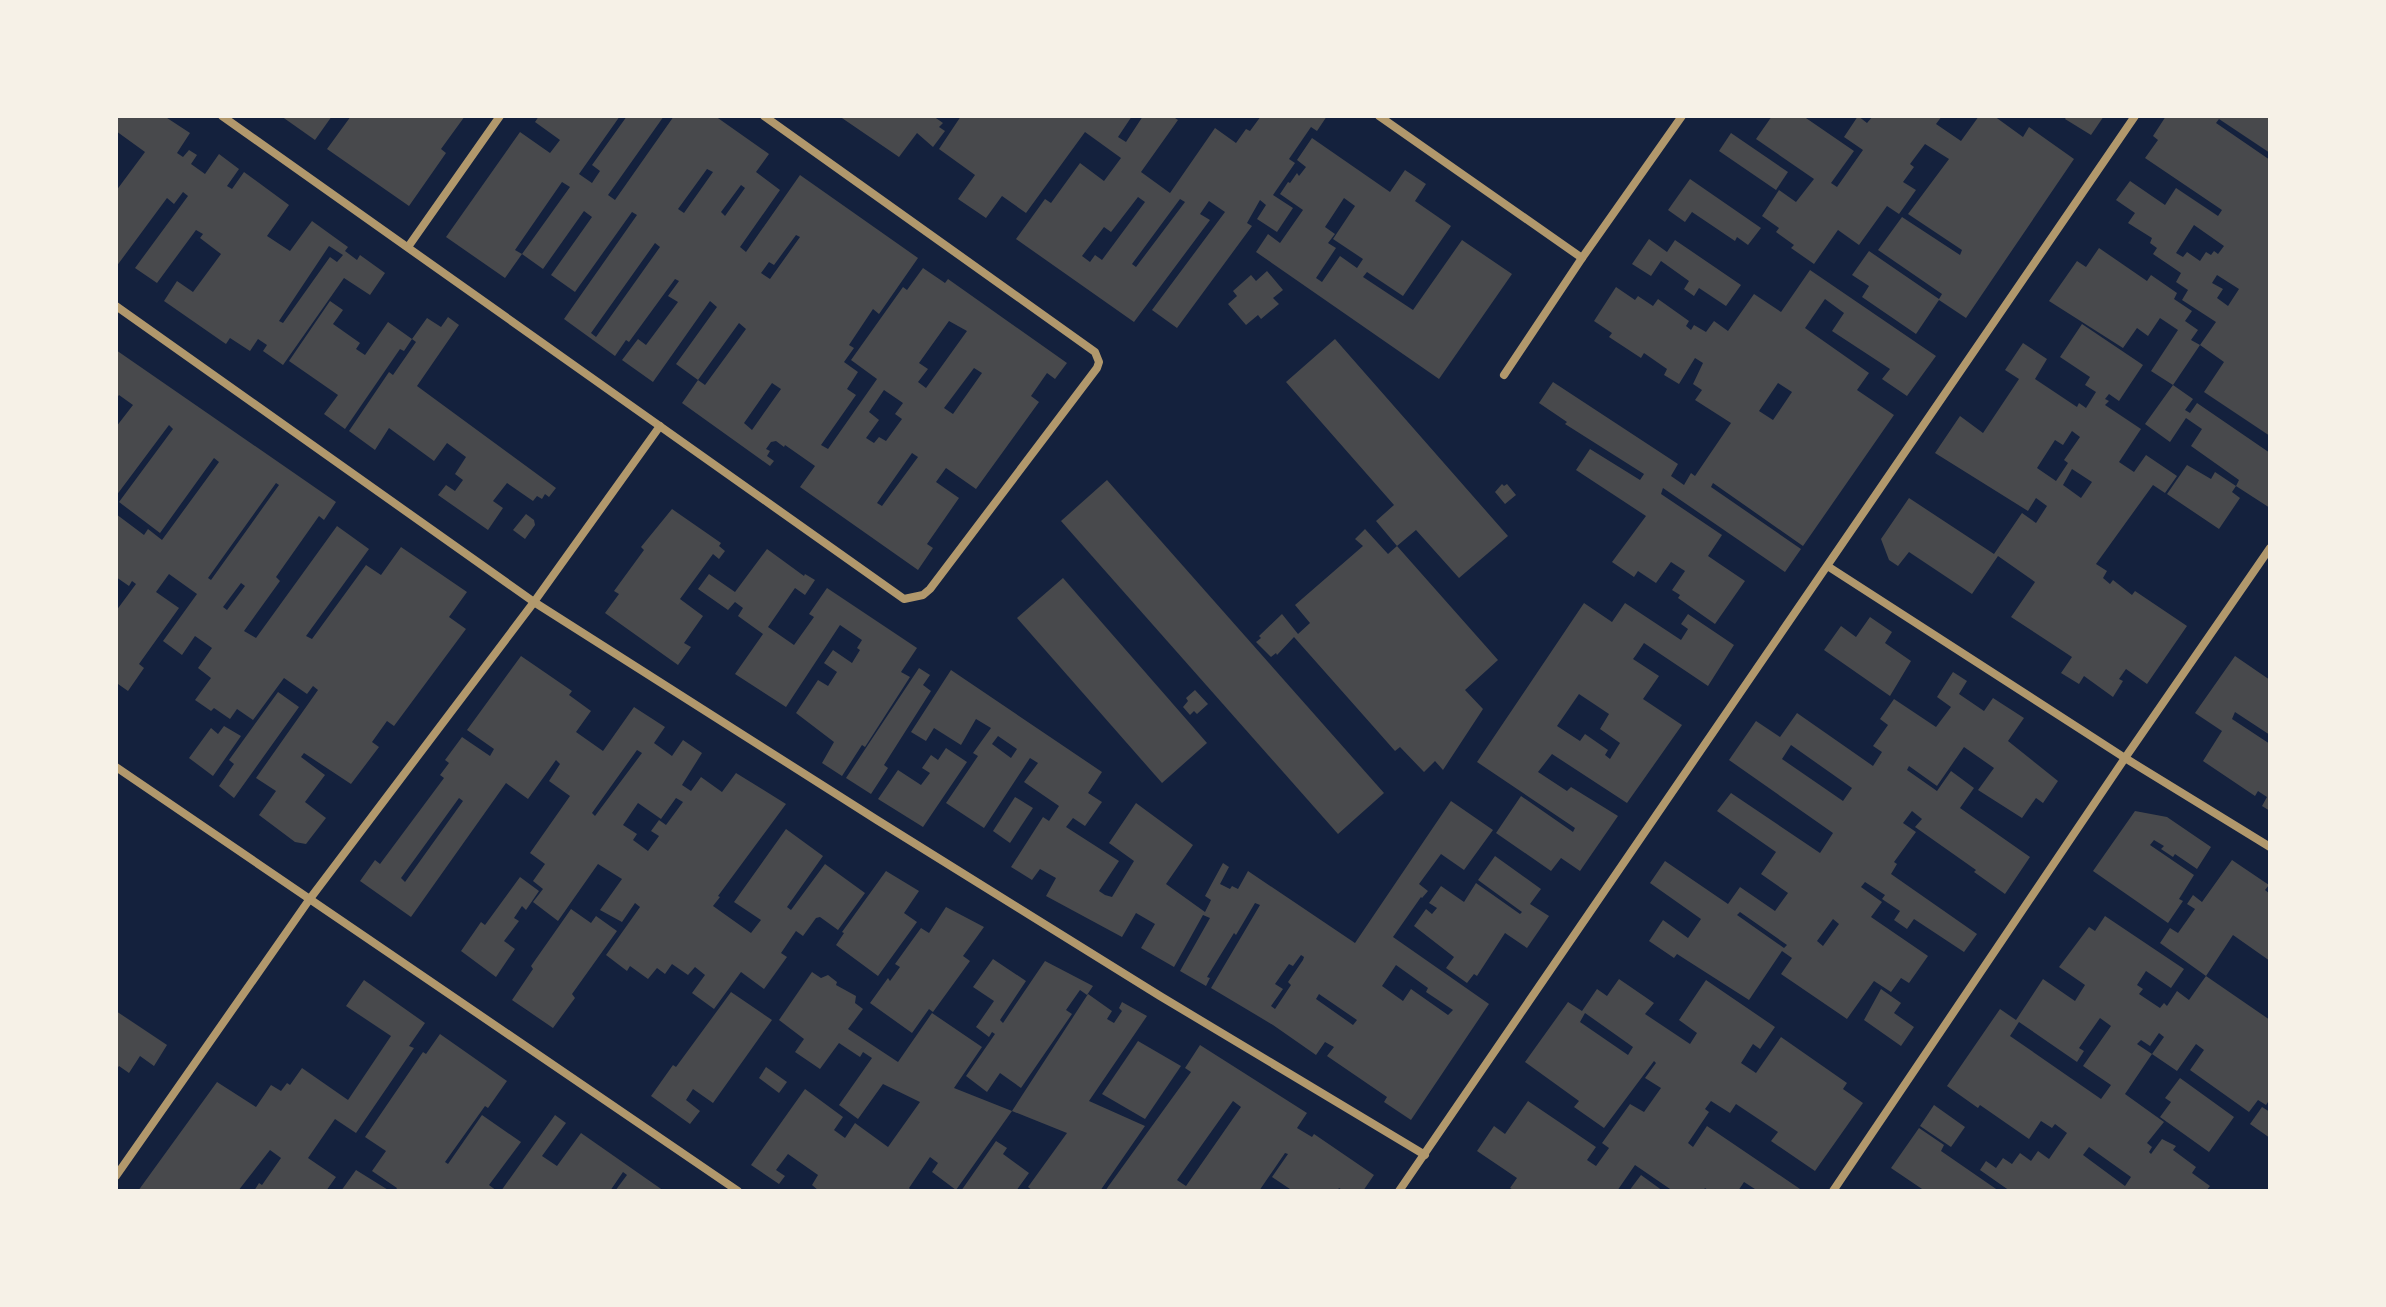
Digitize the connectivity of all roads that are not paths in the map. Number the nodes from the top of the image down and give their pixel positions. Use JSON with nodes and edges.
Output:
{"nodes":[{"id":1,"x":222,"y":116,"type":"edge"},
{"id":2,"x":500,"y":116,"type":"edge"},
{"id":3,"x":764,"y":116,"type":"edge"},
{"id":4,"x":1379,"y":116,"type":"edge"},
{"id":5,"x":1682,"y":116,"type":"edge"},
{"id":6,"x":2135,"y":116,"type":"edge"},
{"id":7,"x":408,"y":247,"type":"junction"},
{"id":8,"x":1582,"y":258,"type":"junction"},
{"id":9,"x":116,"y":306,"type":"edge"},
{"id":10,"x":1504,"y":375,"type":"dead end"},
{"id":11,"x":660,"y":426,"type":"junction"},
{"id":12,"x":2270,"y":548,"type":"edge"},
{"id":13,"x":1829,"y":567,"type":"junction"},
{"id":14,"x":534,"y":602,"type":"junction"},
{"id":15,"x":2125,"y":758,"type":"junction"},
{"id":16,"x":116,"y":767,"type":"edge"},
{"id":17,"x":2270,"y":847,"type":"edge"},
{"id":18,"x":309,"y":900,"type":"junction"},
{"id":19,"x":1425,"y":1155,"type":"junction"},
{"id":20,"x":116,"y":1176,"type":"edge"},
{"id":21,"x":738,"y":1191,"type":"edge"},
{"id":22,"x":1399,"y":1191,"type":"edge"},
{"id":23,"x":1833,"y":1191,"type":"edge"}],
"edges":[{"from":1,"to":7,"type":"street"},
{"from":2,"to":7,"type":"street"},
{"from":3,"to":11,"type":"street"},
{"from":4,"to":8,"type":"street"},
{"from":5,"to":8,"type":"street"},
{"from":6,"to":13,"type":"street"},
{"from":7,"to":11,"type":"street"},
{"from":8,"to":10,"type":"street"},
{"from":9,"to":14,"type":"street"},
{"from":11,"to":14,"type":"street"},
{"from":12,"to":15,"type":"street"},
{"from":13,"to":15,"type":"street"},
{"from":13,"to":19,"type":"street"},
{"from":14,"to":18,"type":"street"},
{"from":14,"to":19,"type":"street"},
{"from":15,"to":17,"type":"street"},
{"from":15,"to":23,"type":"street"},
{"from":16,"to":18,"type":"street"},
{"from":18,"to":20,"type":"street"},
{"from":18,"to":21,"type":"street"},
{"from":19,"to":22,"type":"street"}]}
